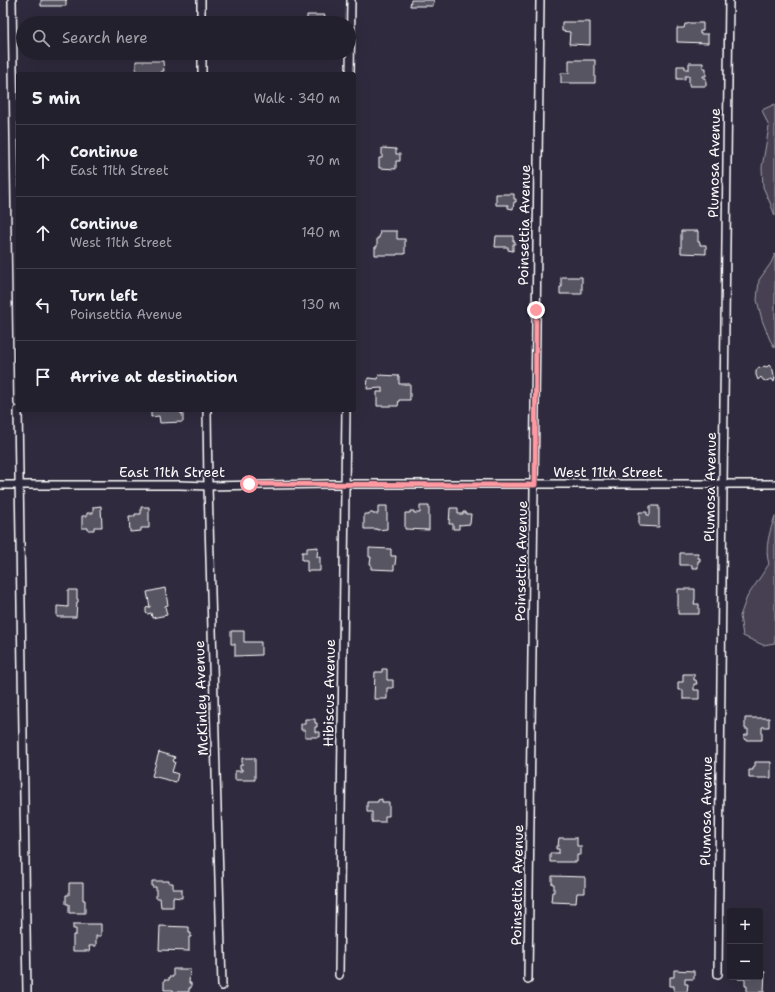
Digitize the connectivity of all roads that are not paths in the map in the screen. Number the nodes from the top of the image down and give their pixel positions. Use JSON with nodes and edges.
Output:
{"nodes":[{"id":1,"x":12,"y":0,"type":"edge"},
{"id":2,"x":201,"y":0,"type":"edge"},
{"id":3,"x":351,"y":0,"type":"edge"},
{"id":4,"x":540,"y":0,"type":"edge"},
{"id":5,"x":730,"y":0,"type":"edge"},
{"id":6,"x":201,"y":16,"type":"edge"},
{"id":7,"x":351,"y":16,"type":"edge"},
{"id":8,"x":202,"y":60,"type":"edge"},
{"id":9,"x":350,"y":60,"type":"edge"},
{"id":10,"x":202,"y":72,"type":"edge"},
{"id":11,"x":350,"y":72,"type":"edge"},
{"id":12,"x":16,"y":268,"type":"edge"},
{"id":13,"x":18,"y":412,"type":"edge"},
{"id":14,"x":207,"y":412,"type":"edge"},
{"id":15,"x":346,"y":412,"type":"edge"},
{"id":16,"x":723,"y":484,"type":"junction"},
{"id":17,"x":775,"y":484,"type":"edge"},
{"id":18,"x":0,"y":485,"type":"edge"},
{"id":19,"x":19,"y":485,"type":"junction"},
{"id":20,"x":344,"y":485,"type":"junction"},
{"id":21,"x":535,"y":485,"type":"junction"},
{"id":22,"x":208,"y":486,"type":"junction"},
{"id":23,"x":718,"y":974,"type":"dead end"},
{"id":24,"x":339,"y":976,"type":"dead end"},
{"id":25,"x":528,"y":979,"type":"dead end"},
{"id":26,"x":222,"y":986,"type":"dead end"},
{"id":27,"x":27,"y":992,"type":"edge"}],
"edges":[{"from":1,"to":12,"type":"street"},
{"from":2,"to":6,"type":"street"},
{"from":3,"to":7,"type":"street"},
{"from":4,"to":21,"type":"street","name":"Poinsettia Avenue"},
{"from":5,"to":16,"type":"street","name":"Plumosa Avenue"},
{"from":8,"to":10,"type":"street"},
{"from":9,"to":11,"type":"street"},
{"from":13,"to":19,"type":"street"},
{"from":14,"to":22,"type":"street","name":"McKinley Avenue"},
{"from":15,"to":20,"type":"street","name":"Hibiscus Avenue"},
{"from":16,"to":17,"type":"street","name":"West 11th Street"},
{"from":16,"to":21,"type":"street","name":"West 11th Street"},
{"from":16,"to":23,"type":"street","name":"Plumosa Avenue"},
{"from":18,"to":19,"type":"street","name":"East 11th Street"},
{"from":19,"to":22,"type":"street","name":"East 11th Street"},
{"from":19,"to":27,"type":"street"},
{"from":20,"to":21,"type":"street","name":"West 11th Street"},
{"from":20,"to":22,"type":"street","name":"East 11th Street"},
{"from":20,"to":24,"type":"street","name":"Hibiscus Avenue"},
{"from":21,"to":25,"type":"street","name":"Poinsettia Avenue"},
{"from":22,"to":26,"type":"street","name":"McKinley Avenue"}]}
